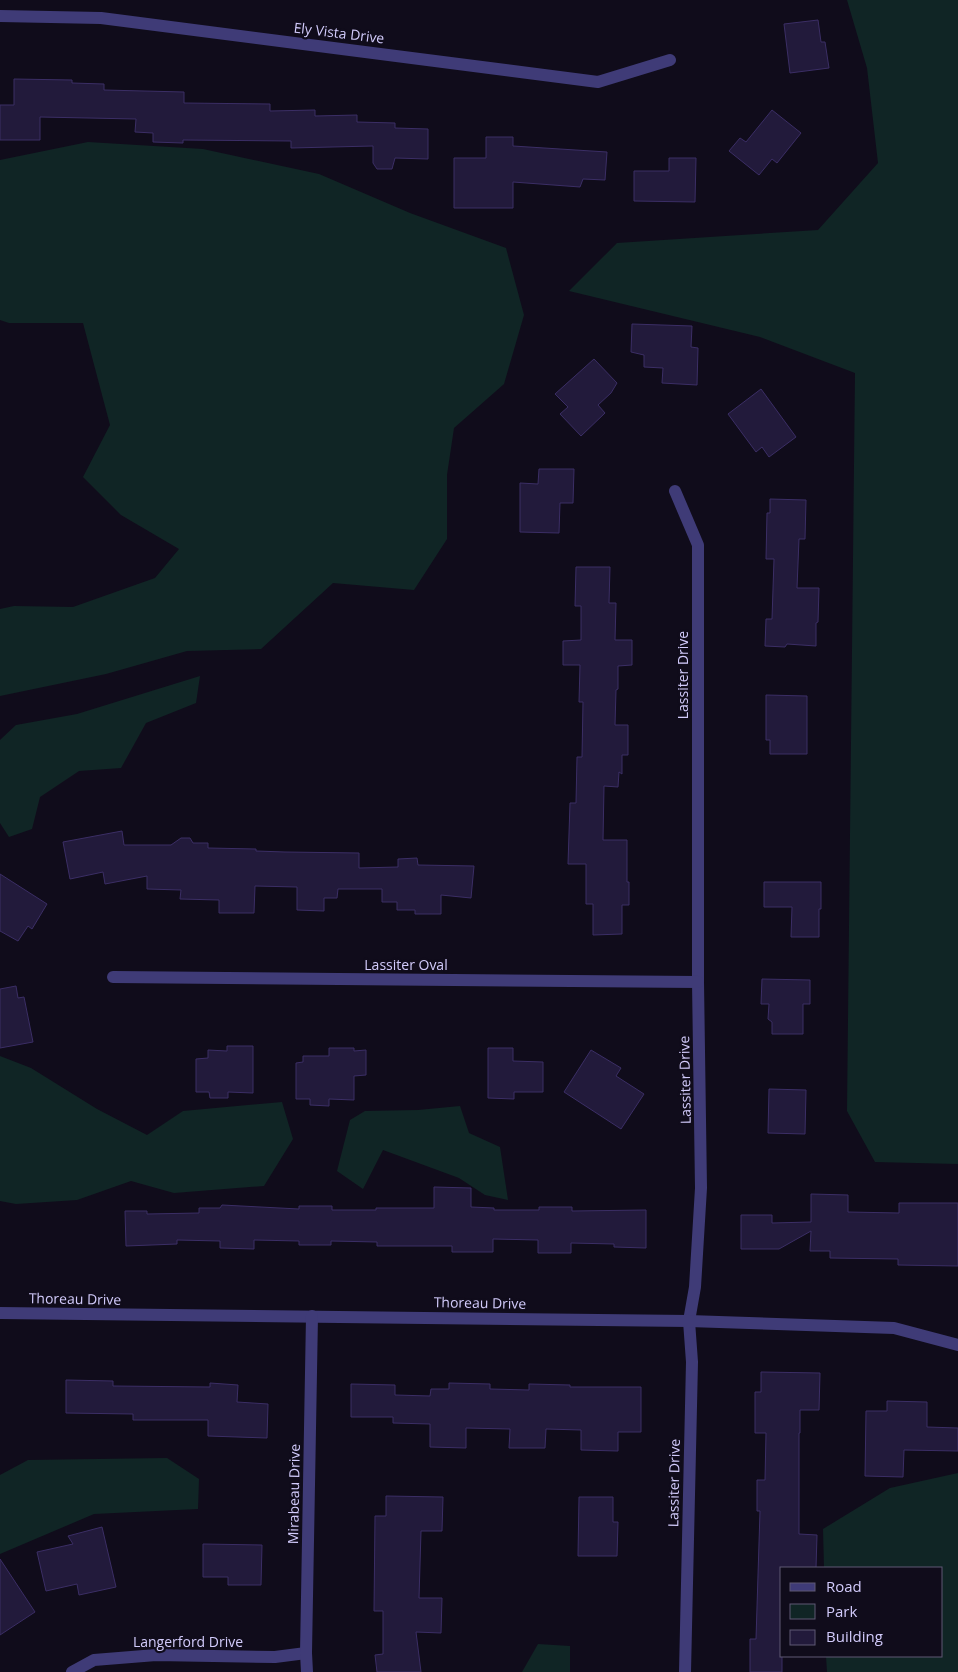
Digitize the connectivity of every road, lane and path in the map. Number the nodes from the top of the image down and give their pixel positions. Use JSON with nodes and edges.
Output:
{"nodes":[{"id":1,"x":0,"y":16,"type":"edge"},
{"id":2,"x":670,"y":60,"type":"dead end"},
{"id":3,"x":675,"y":491,"type":"dead end"},
{"id":4,"x":113,"y":977,"type":"dead end"},
{"id":5,"x":698,"y":982,"type":"junction"},
{"id":6,"x":0,"y":1313,"type":"edge"},
{"id":7,"x":312,"y":1316,"type":"junction"},
{"id":8,"x":689,"y":1321,"type":"junction"},
{"id":9,"x":958,"y":1346,"type":"edge"},
{"id":10,"x":306,"y":1653,"type":"junction"},
{"id":11,"x":72,"y":1672,"type":"edge"},
{"id":12,"x":307,"y":1672,"type":"edge"},
{"id":13,"x":685,"y":1672,"type":"edge"}],
"edges":[{"from":1,"to":2,"type":"street","name":"Ely Vista Drive"},
{"from":3,"to":5,"type":"street","name":"Lassiter Drive"},
{"from":4,"to":5,"type":"street","name":"Lassiter Oval"},
{"from":5,"to":8,"type":"street","name":"Lassiter Drive"},
{"from":6,"to":7,"type":"street","name":"Thoreau Drive"},
{"from":7,"to":8,"type":"street","name":"Thoreau Drive"},
{"from":7,"to":10,"type":"street","name":"Mirabeau Drive"},
{"from":8,"to":9,"type":"street","name":"Thoreau Drive"},
{"from":8,"to":13,"type":"street","name":"Lassiter Drive"},
{"from":10,"to":11,"type":"street","name":"Langerford Drive"},
{"from":10,"to":12,"type":"street","name":"Mirabeau Drive"}]}
